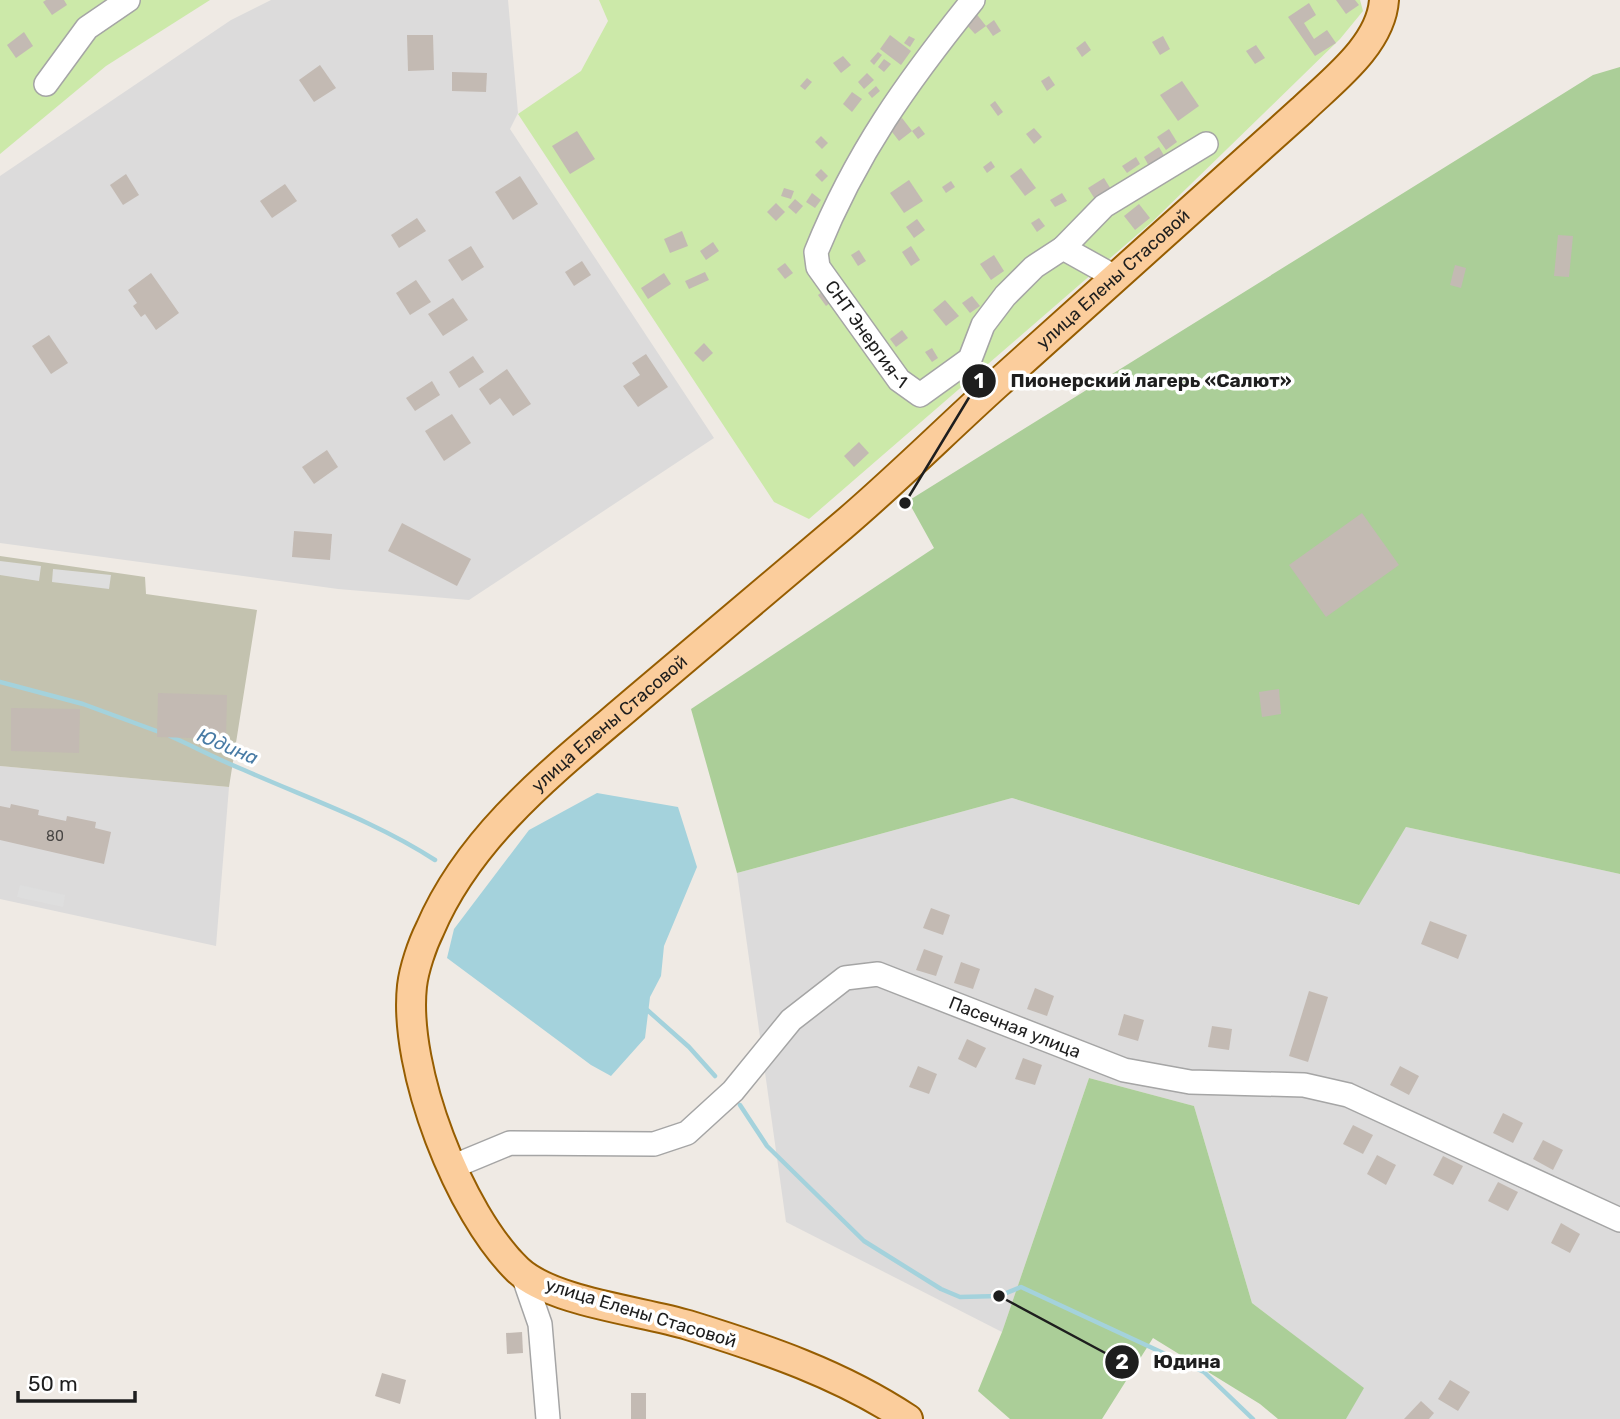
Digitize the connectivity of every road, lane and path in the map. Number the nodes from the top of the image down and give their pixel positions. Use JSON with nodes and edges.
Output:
{"nodes":[{"id":1,"x":128,"y":0,"type":"edge"},
{"id":2,"x":973,"y":0,"type":"edge"},
{"id":3,"x":1384,"y":0,"type":"edge"},
{"id":4,"x":46,"y":84,"type":"dead end"},
{"id":5,"x":1206,"y":144,"type":"dead end"},
{"id":6,"x":1063,"y":248,"type":"junction"},
{"id":7,"x":1115,"y":277,"type":"junction"},
{"id":8,"x":452,"y":1167,"type":"junction"},
{"id":9,"x":1620,"y":1220,"type":"edge"},
{"id":10,"x":523,"y":1275,"type":"junction"},
{"id":11,"x":548,"y":1419,"type":"edge"},
{"id":12,"x":908,"y":1419,"type":"edge"}],
"edges":[{"from":1,"to":4,"type":"street"},
{"from":2,"to":6,"type":"street","name":"СНТ Энергия-1"},
{"from":3,"to":7,"type":"main road","name":"улица Елены Стасовой"},
{"from":5,"to":6,"type":"street"},
{"from":6,"to":7,"type":"street"},
{"from":7,"to":8,"type":"main road","name":"улица Елены Стасовой"},
{"from":8,"to":9,"type":"street","name":"Пасечная улица"},
{"from":8,"to":10,"type":"main road","name":"улица Елены Стасовой"},
{"from":10,"to":11,"type":"street"},
{"from":10,"to":12,"type":"main road","name":"улица Елены Стасовой"}]}
